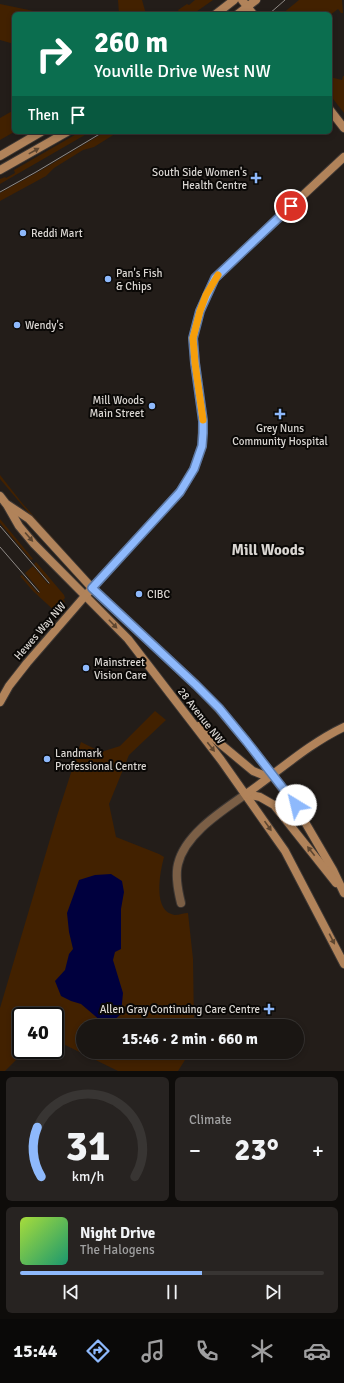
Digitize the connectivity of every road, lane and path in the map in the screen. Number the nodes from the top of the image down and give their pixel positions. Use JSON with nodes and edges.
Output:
{"nodes":[{"id":1,"x":234,"y":0,"type":"edge"},
{"id":2,"x":242,"y":0,"type":"edge"},
{"id":3,"x":256,"y":0,"type":"edge"},
{"id":4,"x":248,"y":7,"type":"junction"},
{"id":5,"x":219,"y":12,"type":"edge"},
{"id":6,"x":241,"y":12,"type":"edge"},
{"id":7,"x":252,"y":12,"type":"edge"},
{"id":8,"x":332,"y":113,"type":"edge"},
{"id":9,"x":344,"y":128,"type":"edge"},
{"id":10,"x":38,"y":134,"type":"edge"},
{"id":11,"x":64,"y":134,"type":"edge"},
{"id":12,"x":0,"y":156,"type":"edge"},
{"id":13,"x":344,"y":157,"type":"edge"},
{"id":14,"x":0,"y":170,"type":"edge"},
{"id":15,"x":0,"y":496,"type":"edge"},
{"id":16,"x":7,"y":505,"type":"junction"},
{"id":17,"x":92,"y":588,"type":"junction"},
{"id":18,"x":85,"y":596,"type":"junction"},
{"id":19,"x":0,"y":702,"type":"edge"},
{"id":20,"x":185,"y":714,"type":"junction"},
{"id":21,"x":344,"y":727,"type":"edge"},
{"id":22,"x":273,"y":776,"type":"junction"},
{"id":23,"x":246,"y":794,"type":"junction"},
{"id":24,"x":344,"y":893,"type":"edge"},
{"id":25,"x":181,"y":904,"type":"dead end"},
{"id":26,"x":344,"y":964,"type":"edge"}],
"edges":[{"from":1,"to":5,"type":"street"},
{"from":2,"to":4,"type":"street"},
{"from":3,"to":4,"type":"street"},
{"from":4,"to":6,"type":"street"},
{"from":4,"to":7,"type":"street"},
{"from":8,"to":9,"type":"street"},
{"from":10,"to":12,"type":"street"},
{"from":14,"to":11,"type":"street","one_way":true},
{"from":13,"to":17,"type":"street","name":"Hewes Way NW"},
{"from":15,"to":16,"type":"street","name":"28 Avenue NW"},
{"from":16,"to":17,"type":"street","name":"28 Avenue NW"},
{"from":16,"to":18,"type":"street","name":"28 Avenue NW","one_way":true},
{"from":17,"to":18,"type":"street","name":"Hewes Way NW"},
{"from":17,"to":22,"type":"street","name":"28 Avenue NW"},
{"from":18,"to":19,"type":"street","name":"Hewes Way NW"},
{"from":18,"to":20,"type":"street","name":"28 Avenue NW","one_way":true},
{"from":20,"to":22,"type":"street"},
{"from":20,"to":23,"type":"street","name":"28 Avenue NW","one_way":true},
{"from":21,"to":22,"type":"street"},
{"from":22,"to":23,"type":"street"},
{"from":22,"to":24,"type":"street","name":"28 Avenue NW"},
{"from":24,"to":23,"type":"street","one_way":true},
{"from":23,"to":25,"type":"street"},
{"from":23,"to":26,"type":"street","name":"28 Avenue NW","one_way":true}]}
